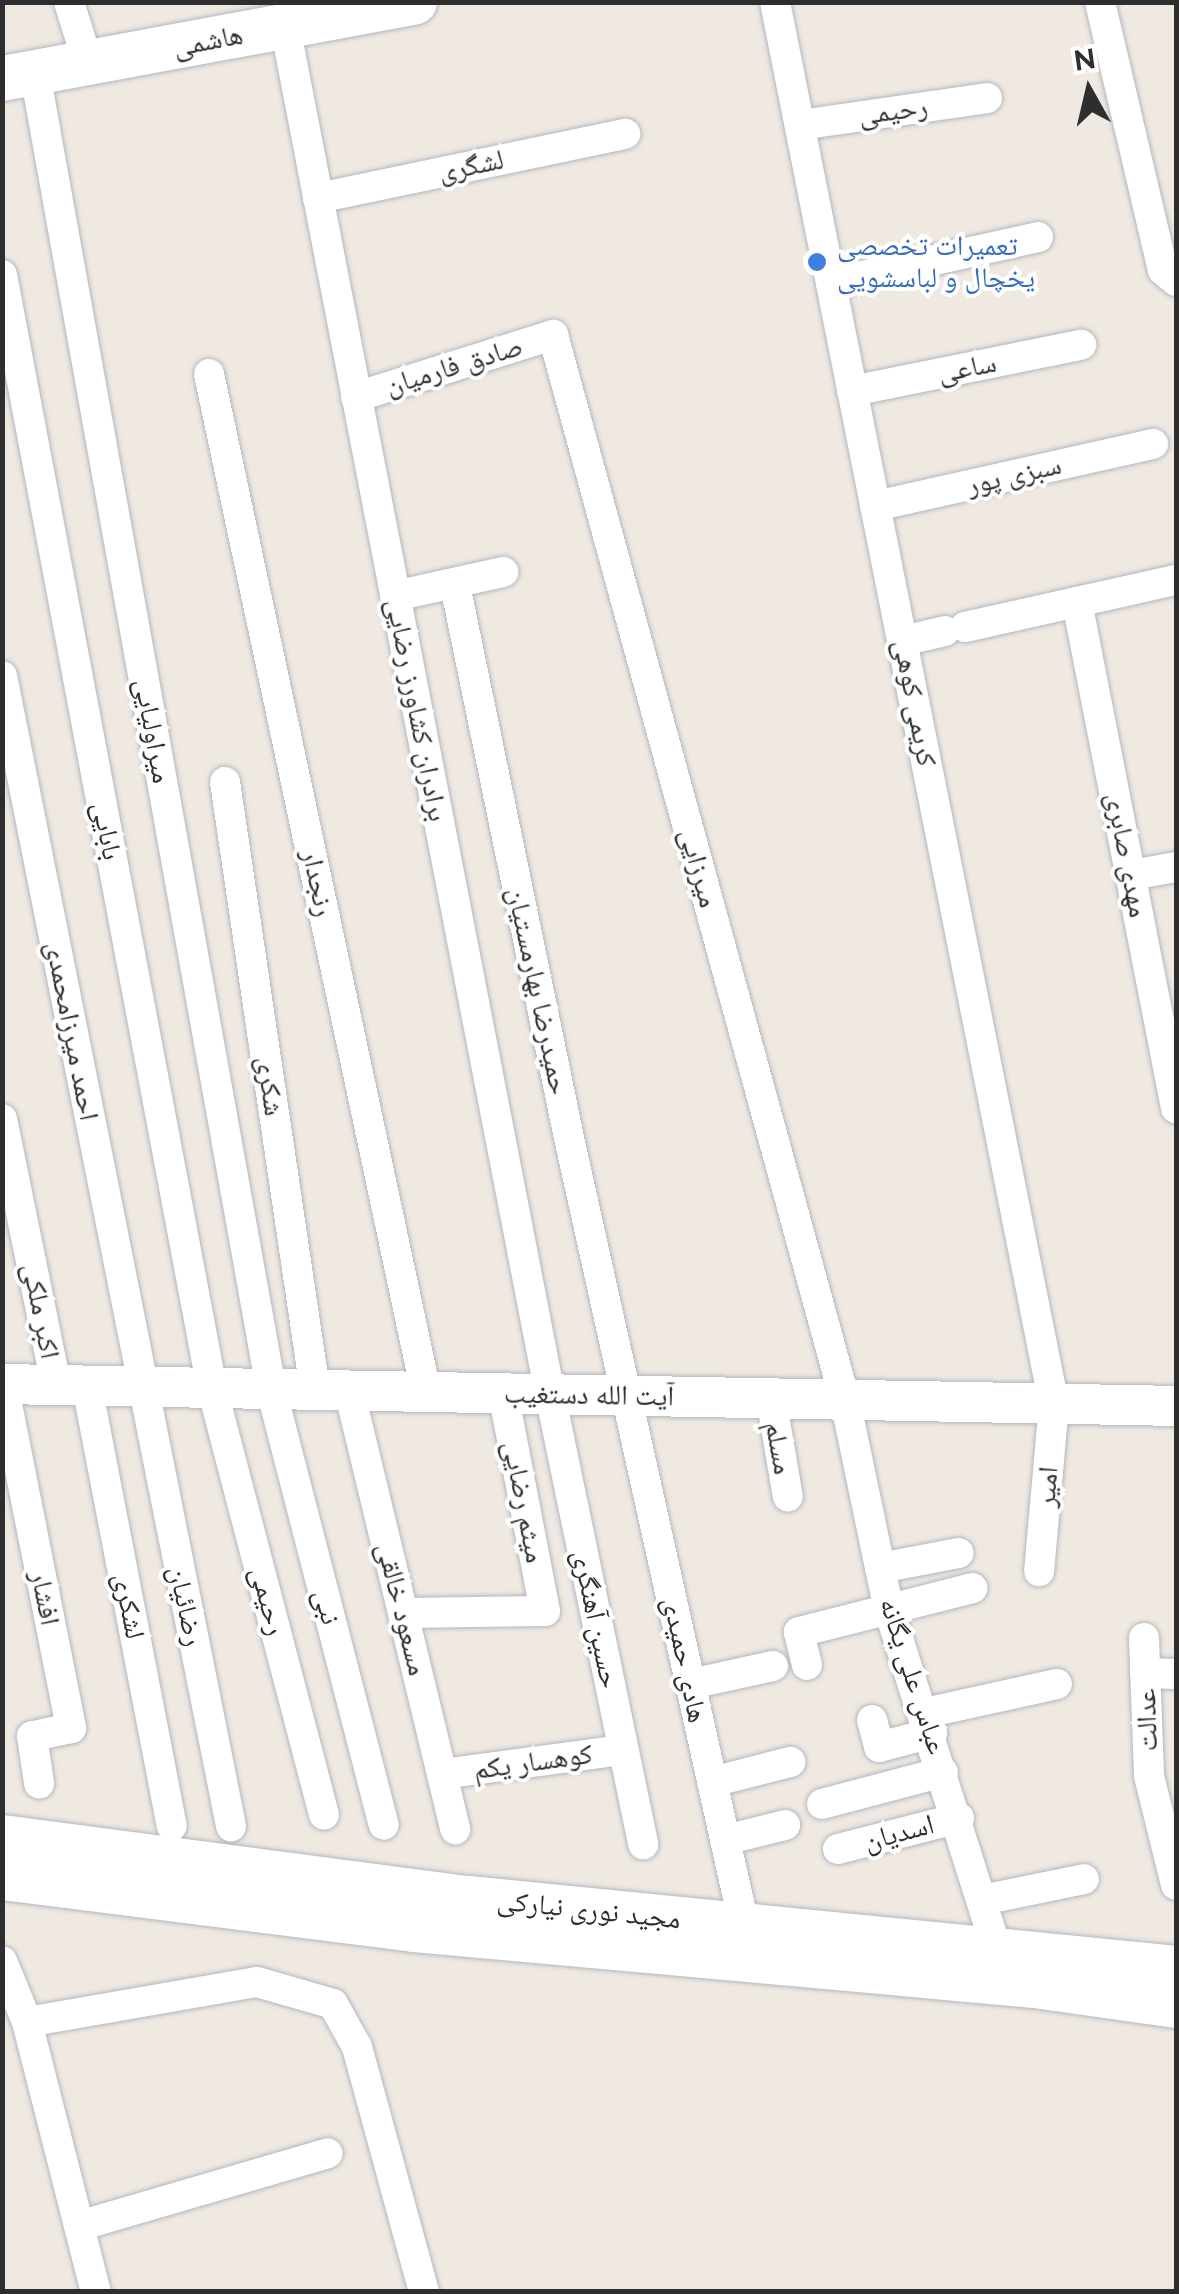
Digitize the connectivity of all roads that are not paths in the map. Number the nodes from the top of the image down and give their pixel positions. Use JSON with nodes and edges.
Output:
{"nodes":[{"id":1,"x":69,"y":2,"type":"edge"},
{"id":2,"x":414,"y":2,"type":"edge"},
{"id":3,"x":775,"y":2,"type":"edge"},
{"id":4,"x":1100,"y":2,"type":"edge"},
{"id":5,"x":273,"y":10,"type":"edge"},
{"id":6,"x":88,"y":63,"type":"junction"},
{"id":7,"x":18,"y":75,"type":"edge"},
{"id":8,"x":987,"y":98,"type":"dead end"},
{"id":9,"x":800,"y":125,"type":"junction"},
{"id":10,"x":625,"y":134,"type":"dead end"},
{"id":11,"x":318,"y":198,"type":"junction"},
{"id":12,"x":1038,"y":237,"type":"dead end"},
{"id":13,"x":2,"y":275,"type":"edge"},
{"id":14,"x":1176,"y":280,"type":"edge"},
{"id":15,"x":831,"y":283,"type":"junction"},
{"id":16,"x":552,"y":335,"type":"joint"},
{"id":17,"x":1081,"y":344,"type":"dead end"},
{"id":18,"x":210,"y":374,"type":"dead end"},
{"id":19,"x":852,"y":391,"type":"junction"},
{"id":20,"x":356,"y":397,"type":"junction"},
{"id":21,"x":1153,"y":444,"type":"dead end"},
{"id":22,"x":875,"y":506,"type":"junction"},
{"id":23,"x":503,"y":572,"type":"dead end"},
{"id":24,"x":1176,"y":580,"type":"edge"},
{"id":25,"x":455,"y":585,"type":"junction"},
{"id":26,"x":395,"y":596,"type":"junction"},
{"id":27,"x":1077,"y":602,"type":"junction"},
{"id":28,"x":902,"y":641,"type":"junction"},
{"id":29,"x":12,"y":672,"type":"edge"},
{"id":30,"x":226,"y":782,"type":"dead end"},
{"id":31,"x":1176,"y":866,"type":"edge"},
{"id":32,"x":1131,"y":875,"type":"junction"},
{"id":33,"x":1176,"y":1108,"type":"edge"},
{"id":34,"x":2,"y":1119,"type":"edge"},
{"id":35,"x":3,"y":1384,"type":"edge"},
{"id":36,"x":71,"y":1385,"type":"junction"},
{"id":37,"x":142,"y":1386,"type":"junction"},
{"id":38,"x":212,"y":1388,"type":"junction"},
{"id":39,"x":270,"y":1389,"type":"junction"},
{"id":40,"x":332,"y":1390,"type":"junction"},
{"id":41,"x":426,"y":1392,"type":"junction"},
{"id":42,"x":503,"y":1394,"type":"junction"},
{"id":43,"x":550,"y":1394,"type":"junction"},
{"id":44,"x":627,"y":1396,"type":"junction"},
{"id":45,"x":771,"y":1398,"type":"junction"},
{"id":46,"x":845,"y":1400,"type":"junction"},
{"id":47,"x":1054,"y":1404,"type":"junction"},
{"id":48,"x":1176,"y":1406,"type":"edge"},
{"id":49,"x":788,"y":1497,"type":"dead end"},
{"id":50,"x":959,"y":1554,"type":"dead end"},
{"id":51,"x":880,"y":1568,"type":"junction"},
{"id":52,"x":1039,"y":1570,"type":"dead end"},
{"id":53,"x":973,"y":1588,"type":"dead end"},
{"id":54,"x":889,"y":1610,"type":"junction"},
{"id":55,"x":403,"y":1614,"type":"junction"},
{"id":56,"x":1144,"y":1638,"type":"dead end"},
{"id":57,"x":806,"y":1665,"type":"dead end"},
{"id":58,"x":773,"y":1666,"type":"dead end"},
{"id":59,"x":1146,"y":1672,"type":"junction"},
{"id":60,"x":1176,"y":1674,"type":"edge"},
{"id":61,"x":691,"y":1684,"type":"junction"},
{"id":62,"x":1057,"y":1684,"type":"dead end"},
{"id":63,"x":872,"y":1720,"type":"dead end"},
{"id":64,"x":929,"y":1723,"type":"junction"},
{"id":65,"x":624,"y":1750,"type":"junction"},
{"id":66,"x":790,"y":1762,"type":"dead end"},
{"id":67,"x":943,"y":1772,"type":"junction"},
{"id":68,"x":442,"y":1774,"type":"junction"},
{"id":69,"x":712,"y":1782,"type":"junction"},
{"id":70,"x":39,"y":1783,"type":"dead end"},
{"id":71,"x":822,"y":1804,"type":"dead end"},
{"id":72,"x":324,"y":1814,"type":"dead end"},
{"id":73,"x":960,"y":1818,"type":"junction"},
{"id":74,"x":384,"y":1824,"type":"dead end"},
{"id":75,"x":785,"y":1824,"type":"dead end"},
{"id":76,"x":172,"y":1826,"type":"dead end"},
{"id":77,"x":232,"y":1826,"type":"dead end"},
{"id":78,"x":455,"y":1829,"type":"dead end"},
{"id":79,"x":2,"y":1837,"type":"edge"},
{"id":80,"x":725,"y":1840,"type":"junction"},
{"id":81,"x":643,"y":1844,"type":"dead end"},
{"id":82,"x":838,"y":1850,"type":"dead end"},
{"id":83,"x":2,"y":1877,"type":"edge"},
{"id":84,"x":1084,"y":1879,"type":"dead end"},
{"id":85,"x":1176,"y":1884,"type":"edge"},
{"id":86,"x":982,"y":1900,"type":"junction"},
{"id":87,"x":744,"y":1942,"type":"junction"},
{"id":88,"x":996,"y":1948,"type":"junction"},
{"id":89,"x":2,"y":1961,"type":"edge"},
{"id":90,"x":1176,"y":1968,"type":"edge"},
{"id":91,"x":1176,"y":2005,"type":"edge"},
{"id":92,"x":27,"y":2022,"type":"junction"},
{"id":93,"x":328,"y":2153,"type":"dead end"},
{"id":94,"x":79,"y":2226,"type":"junction"},
{"id":95,"x":96,"y":2292,"type":"edge"},
{"id":96,"x":424,"y":2292,"type":"edge"}],
"edges":[{"from":1,"to":6,"type":"street"},
{"from":2,"to":5,"type":"main road","name":"هاشمی"},
{"from":3,"to":9,"type":"street","name":"کریمی کوهی"},
{"from":4,"to":14,"type":"street"},
{"from":5,"to":6,"type":"main road","name":"هاشمی"},
{"from":5,"to":11,"type":"street","name":"برادران کشاورز رضایی"},
{"from":6,"to":7,"type":"main road","name":"هاشمی"},
{"from":7,"to":39,"type":"street","name":"میراولیایی"},
{"from":8,"to":9,"type":"street","name":"رحیمی"},
{"from":9,"to":15,"type":"street","name":"کریمی کوهی"},
{"from":10,"to":11,"type":"street","name":"لشگری"},
{"from":11,"to":20,"type":"street","name":"برادران کشاورز رضایی"},
{"from":12,"to":15,"type":"street"},
{"from":13,"to":38,"type":"street","name":"بابایی"},
{"from":15,"to":19,"type":"street","name":"کریمی کوهی"},
{"from":16,"to":20,"type":"street","name":"صادق فارمیان"},
{"from":16,"to":46,"type":"street","name":"میرزایی"},
{"from":17,"to":19,"type":"street","name":"ساعی"},
{"from":18,"to":41,"type":"street","name":"رنجدار"},
{"from":19,"to":22,"type":"street","name":"کریمی کوهی"},
{"from":20,"to":26,"type":"street","name":"برادران کشاورز رضایی"},
{"from":21,"to":22,"type":"street","name":"سبزی پور"},
{"from":22,"to":28,"type":"street","name":"کریمی کوهی"},
{"from":23,"to":25,"type":"street"},
{"from":24,"to":27,"type":"street"},
{"from":25,"to":26,"type":"street"},
{"from":25,"to":44,"type":"street","name":"حمیدرضا بهارمستیان"},
{"from":26,"to":43,"type":"street","name":"برادران کشاورز رضایی"},
{"from":27,"to":28,"type":"street"},
{"from":27,"to":32,"type":"street","name":"مهدی صابری"},
{"from":28,"to":47,"type":"street","name":"کریمی کوهی"},
{"from":29,"to":37,"type":"street","name":"احمد میرزامحمدی"},
{"from":30,"to":40,"type":"street","name":"شکری"},
{"from":31,"to":32,"type":"street"},
{"from":32,"to":33,"type":"street","name":"مهدی صابری"},
{"from":34,"to":36,"type":"street","name":"اکبر ملکی"},
{"from":35,"to":36,"type":"street","name":"آیت الله دستغیب"},
{"from":35,"to":70,"type":"street","name":"افشار"},
{"from":36,"to":37,"type":"street","name":"آیت الله دستغیب"},
{"from":36,"to":76,"type":"street","name":"لشکری"},
{"from":37,"to":38,"type":"street","name":"آیت الله دستغیب"},
{"from":37,"to":77,"type":"street","name":"رضائیان"},
{"from":38,"to":39,"type":"street","name":"آیت الله دستغیب"},
{"from":38,"to":72,"type":"street","name":"رحیمی"},
{"from":39,"to":40,"type":"street","name":"آیت الله دستغیب"},
{"from":39,"to":74,"type":"street","name":"نبی"},
{"from":40,"to":41,"type":"street","name":"آیت الله دستغیب"},
{"from":40,"to":55,"type":"street","name":"مسعود خالقی"},
{"from":41,"to":42,"type":"street","name":"آیت الله دستغیب"},
{"from":42,"to":43,"type":"street","name":"آیت الله دستغیب"},
{"from":42,"to":55,"type":"street","name":"میثم رضایی"},
{"from":43,"to":44,"type":"street","name":"آیت الله دستغیب"},
{"from":43,"to":65,"type":"street","name":"حسین آهنگری"},
{"from":44,"to":45,"type":"street","name":"آیت الله دستغیب"},
{"from":44,"to":61,"type":"street","name":"هادی حمیدی"},
{"from":45,"to":46,"type":"street","name":"آیت الله دستغیب"},
{"from":45,"to":49,"type":"street","name":"مسلم"},
{"from":46,"to":47,"type":"street","name":"آیت الله دستغیب"},
{"from":46,"to":51,"type":"street","name":"عباس علی یگانه"},
{"from":47,"to":48,"type":"street","name":"آیت الله دستغیب"},
{"from":47,"to":52,"type":"street","name":"امیر"},
{"from":50,"to":51,"type":"street"},
{"from":51,"to":54,"type":"street","name":"عباس علی یگانه"},
{"from":53,"to":54,"type":"street"},
{"from":54,"to":57,"type":"street"},
{"from":54,"to":64,"type":"street","name":"عباس علی یگانه"},
{"from":55,"to":68,"type":"street","name":"مسعود خالقی"},
{"from":56,"to":59,"type":"street","name":"عدالت"},
{"from":58,"to":61,"type":"street"},
{"from":59,"to":60,"type":"street","name":"عدالت"},
{"from":59,"to":85,"type":"street","name":"عدالت"},
{"from":61,"to":69,"type":"street","name":"هادی حمیدی"},
{"from":62,"to":64,"type":"street"},
{"from":63,"to":64,"type":"street"},
{"from":64,"to":67,"type":"street","name":"عباس علی یگانه"},
{"from":65,"to":68,"type":"street","name":"کوهسار یکم"},
{"from":65,"to":81,"type":"street","name":"حسین آهنگری"},
{"from":66,"to":69,"type":"street"},
{"from":67,"to":71,"type":"street"},
{"from":67,"to":73,"type":"street","name":"عباس علی یگانه"},
{"from":68,"to":78,"type":"street","name":"مسعود خالقی"},
{"from":69,"to":80,"type":"street","name":"هادی حمیدی"},
{"from":73,"to":82,"type":"street","name":"اسدیان"},
{"from":73,"to":86,"type":"street","name":"عباس علی یگانه"},
{"from":75,"to":80,"type":"street"},
{"from":79,"to":87,"type":"main road","name":"مجید نوری نیارکی"},
{"from":80,"to":87,"type":"street","name":"هادی حمیدی"},
{"from":83,"to":87,"type":"main road","name":"مجید نوری نیارکی"},
{"from":84,"to":86,"type":"street"},
{"from":86,"to":88,"type":"street","name":"عباس علی یگانه"},
{"from":87,"to":88,"type":"main road","name":"مجید نوری نیارکی"},
{"from":87,"to":91,"type":"main road","name":"مجید نوری نیارکی"},
{"from":88,"to":90,"type":"main road","name":"مجید نوری نیارکی"},
{"from":89,"to":92,"type":"street"},
{"from":92,"to":94,"type":"street"},
{"from":92,"to":96,"type":"street"},
{"from":93,"to":94,"type":"street"},
{"from":94,"to":95,"type":"street"}]}
